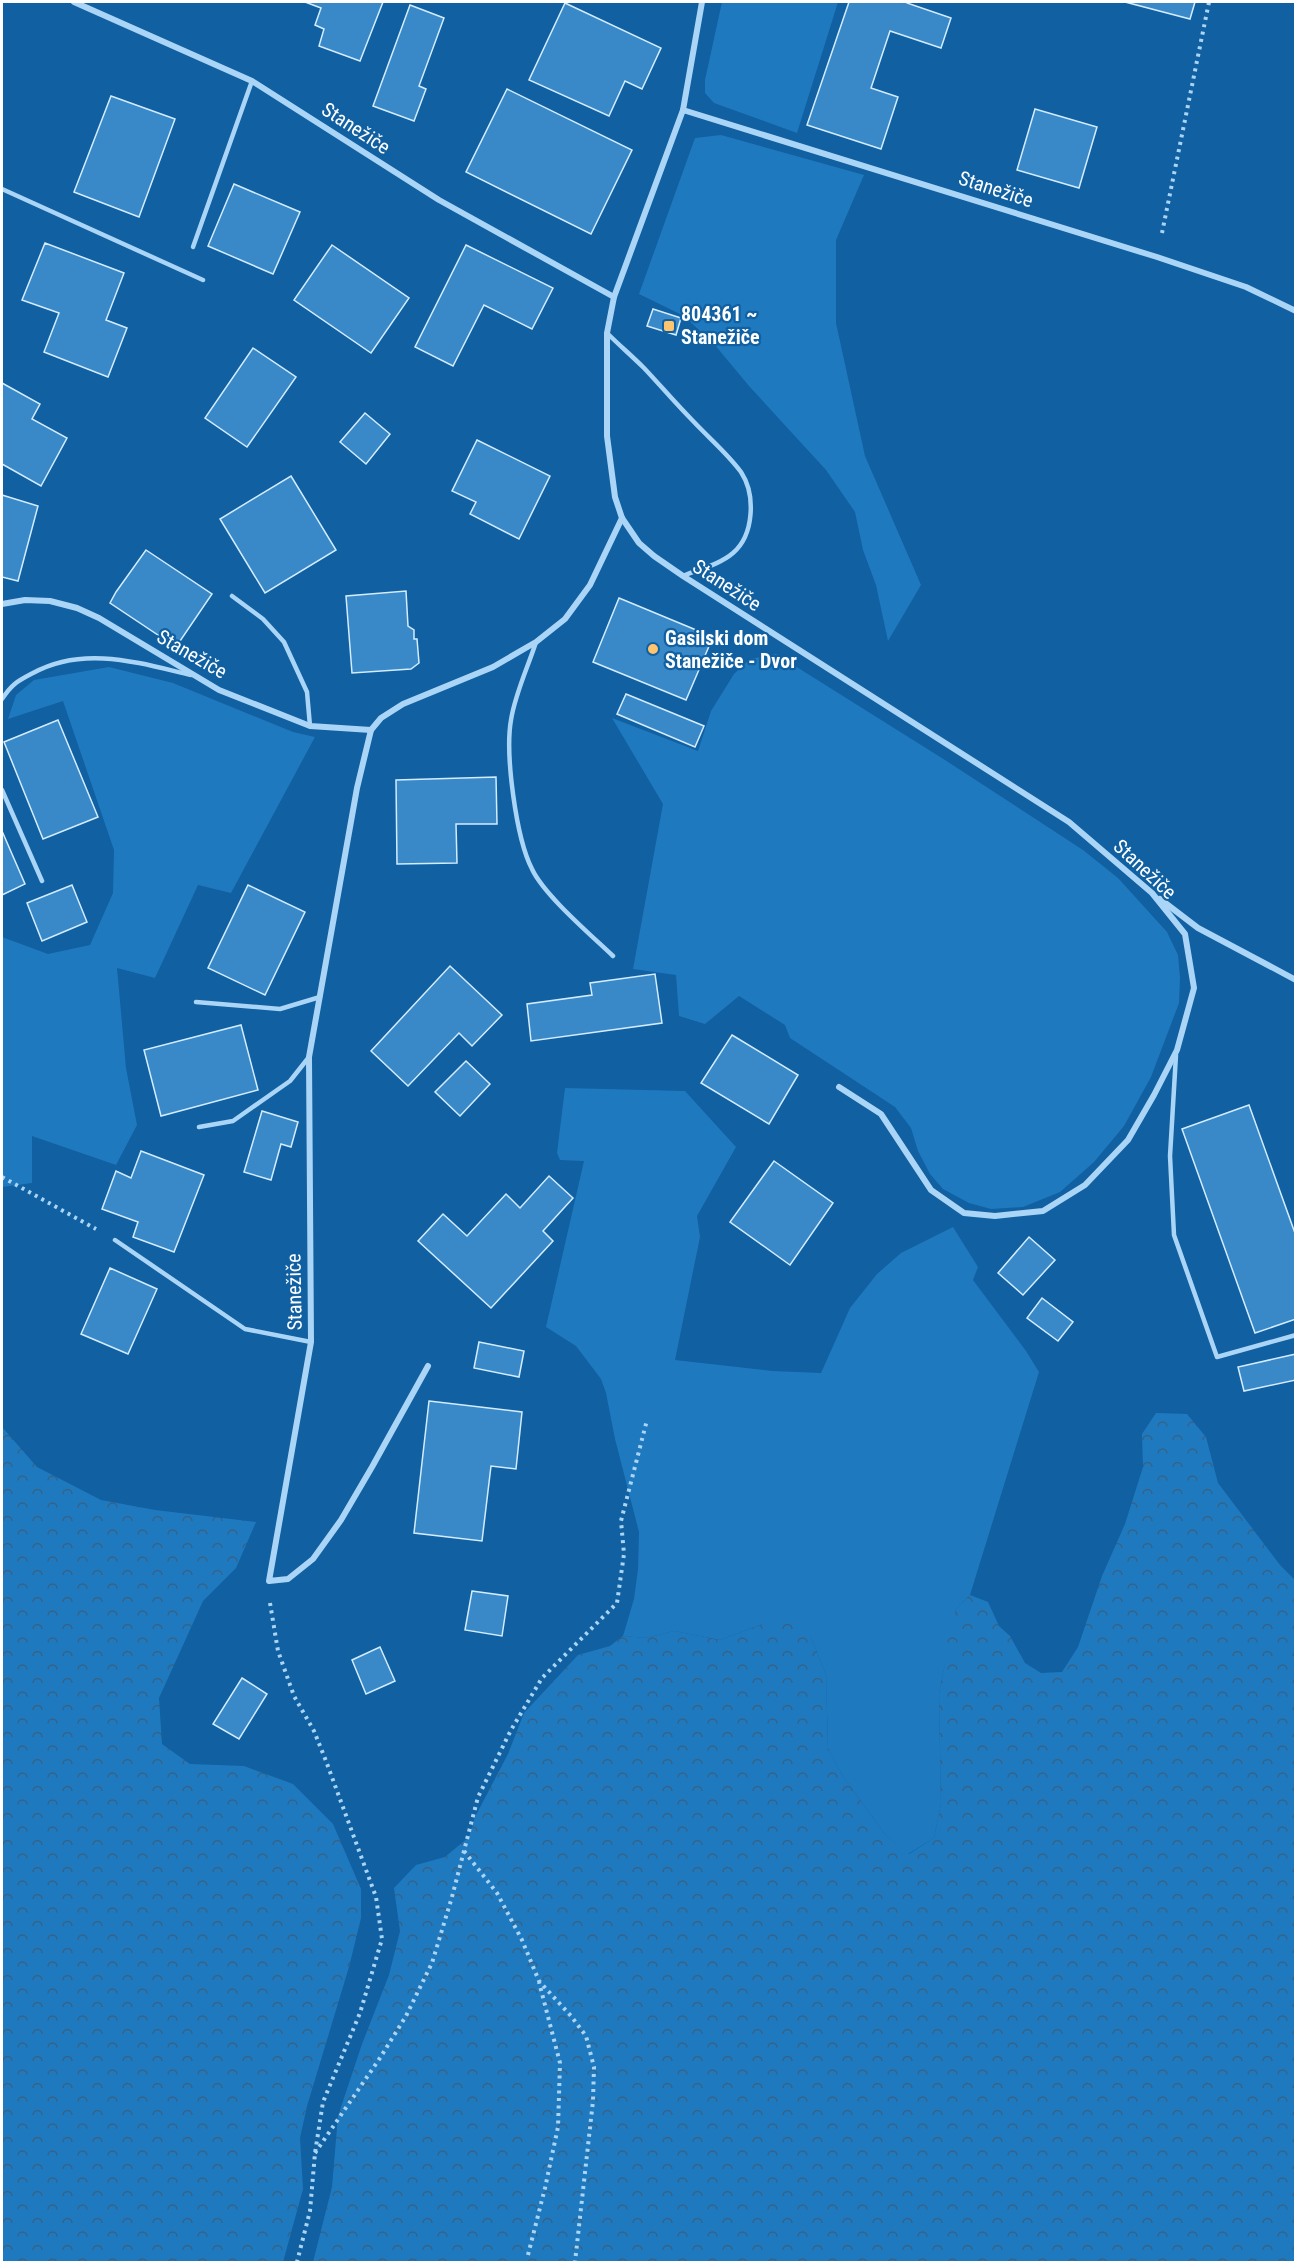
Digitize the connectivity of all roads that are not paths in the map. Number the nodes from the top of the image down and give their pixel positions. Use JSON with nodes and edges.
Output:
{"nodes":[{"id":1,"x":74,"y":2,"type":"edge"},
{"id":2,"x":702,"y":2,"type":"edge"},
{"id":3,"x":252,"y":81,"type":"junction"},
{"id":4,"x":683,"y":110,"type":"junction"},
{"id":5,"x":2,"y":189,"type":"edge"},
{"id":6,"x":193,"y":247,"type":"dead end"},
{"id":7,"x":203,"y":279,"type":"dead end"},
{"id":8,"x":614,"y":297,"type":"junction"},
{"id":9,"x":1296,"y":311,"type":"edge"},
{"id":10,"x":607,"y":333,"type":"junction"},
{"id":11,"x":622,"y":518,"type":"junction"},
{"id":12,"x":682,"y":576,"type":"junction"},
{"id":13,"x":232,"y":596,"type":"dead end"},
{"id":14,"x":2,"y":604,"type":"edge"},
{"id":15,"x":536,"y":642,"type":"junction"},
{"id":16,"x":191,"y":675,"type":"junction"},
{"id":17,"x":2,"y":699,"type":"edge"},
{"id":18,"x":310,"y":726,"type":"junction"},
{"id":19,"x":371,"y":730,"type":"junction"},
{"id":20,"x":2,"y":790,"type":"edge"},
{"id":21,"x":42,"y":881,"type":"dead end"},
{"id":22,"x":1152,"y":893,"type":"junction"},
{"id":23,"x":613,"y":956,"type":"dead end"},
{"id":24,"x":1296,"y":980,"type":"edge"},
{"id":25,"x":320,"y":997,"type":"junction"},
{"id":26,"x":196,"y":1002,"type":"dead end"},
{"id":27,"x":1177,"y":1050,"type":"junction"},
{"id":28,"x":309,"y":1057,"type":"junction"},
{"id":29,"x":839,"y":1087,"type":"dead end"},
{"id":30,"x":199,"y":1127,"type":"dead end"},
{"id":31,"x":115,"y":1240,"type":"road end"},
{"id":32,"x":1296,"y":1335,"type":"edge"},
{"id":33,"x":311,"y":1342,"type":"junction"},
{"id":34,"x":428,"y":1366,"type":"dead end"}],
"edges":[{"from":1,"to":3,"type":"street","name":"Stanežiče"},
{"from":2,"to":4,"type":"street","name":"Stanežiče"},
{"from":3,"to":6,"type":"lane"},
{"from":3,"to":8,"type":"street","name":"Stanežiče"},
{"from":4,"to":8,"type":"street","name":"Stanežiče"},
{"from":4,"to":9,"type":"street","name":"Stanežiče"},
{"from":5,"to":7,"type":"lane"},
{"from":8,"to":10,"type":"street","name":"Stanežiče"},
{"from":10,"to":11,"type":"street","name":"Stanežiče"},
{"from":10,"to":12,"type":"lane"},
{"from":11,"to":12,"type":"street","name":"Stanežiče"},
{"from":11,"to":15,"type":"street"},
{"from":12,"to":22,"type":"street","name":"Stanežiče"},
{"from":13,"to":18,"type":"lane"},
{"from":14,"to":16,"type":"street","name":"Stanežiče"},
{"from":15,"to":19,"type":"street"},
{"from":15,"to":23,"type":"lane"},
{"from":16,"to":17,"type":"lane"},
{"from":16,"to":18,"type":"street","name":"Stanežiče"},
{"from":18,"to":19,"type":"street","name":"Stanežiče"},
{"from":19,"to":25,"type":"street","name":"Stanežiče"},
{"from":20,"to":21,"type":"lane"},
{"from":22,"to":24,"type":"street"},
{"from":22,"to":27,"type":"street","name":"Stanežiče"},
{"from":25,"to":26,"type":"lane"},
{"from":25,"to":28,"type":"street","name":"Stanežiče"},
{"from":27,"to":29,"type":"street","name":"Stanežiče"},
{"from":27,"to":32,"type":"lane"},
{"from":28,"to":30,"type":"lane"},
{"from":28,"to":33,"type":"street","name":"Stanežiče"},
{"from":31,"to":33,"type":"lane"},
{"from":33,"to":34,"type":"street","name":"Stanežiče"}]}
